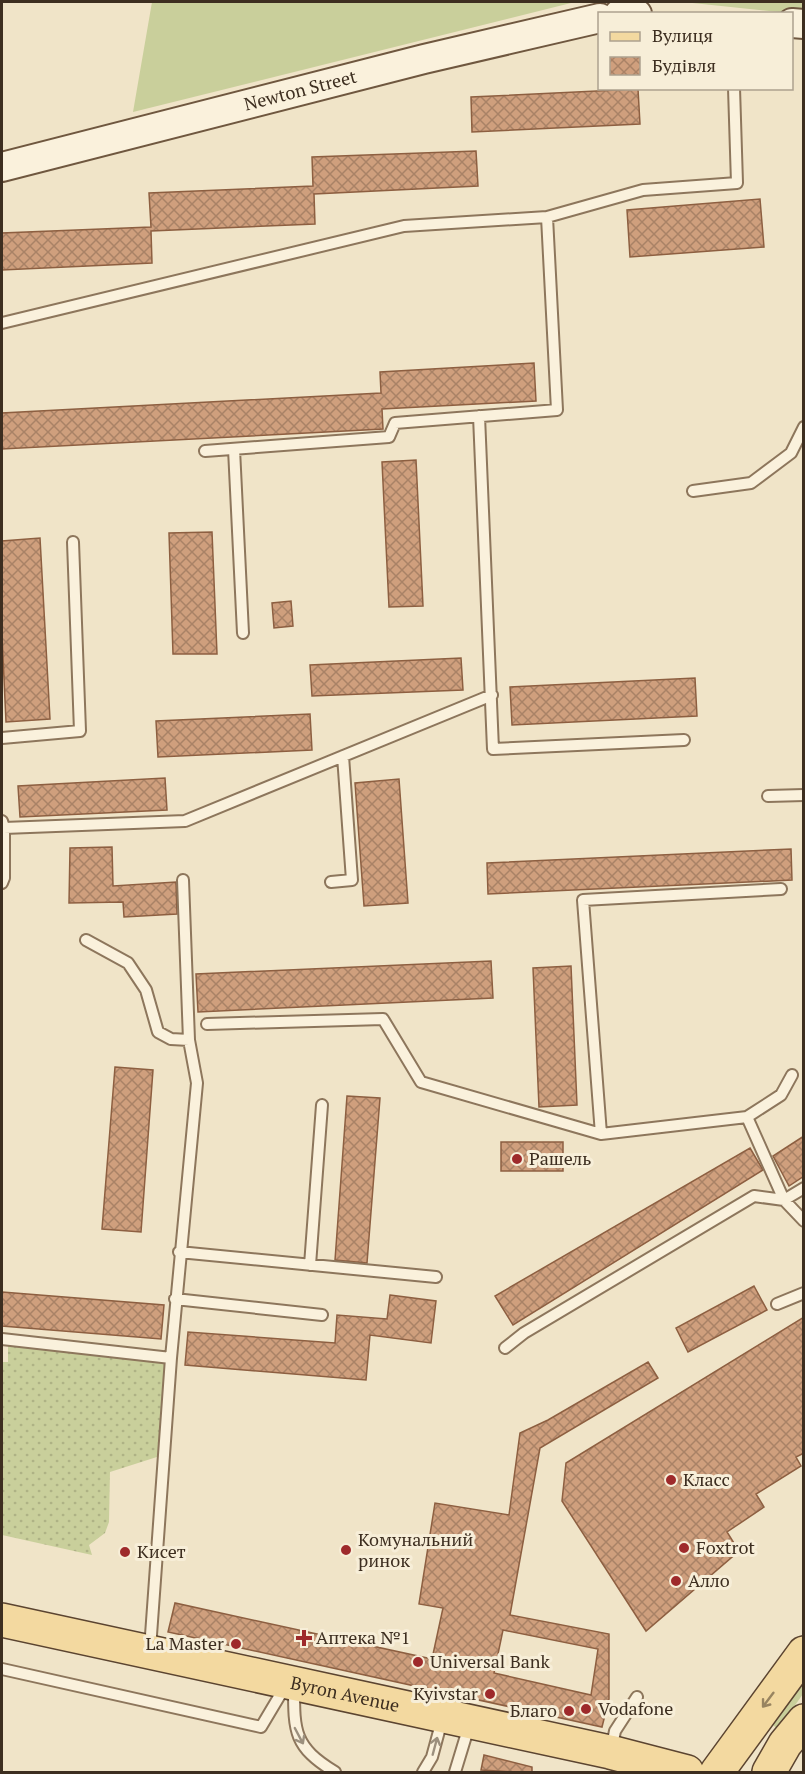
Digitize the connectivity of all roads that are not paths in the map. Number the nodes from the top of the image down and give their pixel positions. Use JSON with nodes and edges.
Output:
{"nodes":[{"id":1,"x":598,"y":18,"type":"edge"},
{"id":2,"x":734,"y":90,"type":"edge"},
{"id":3,"x":2,"y":166,"type":"edge"},
{"id":4,"x":547,"y":217,"type":"junction"},
{"id":5,"x":2,"y":323,"type":"edge"},
{"id":6,"x":479,"y":416,"type":"junction"},
{"id":7,"x":804,"y":427,"type":"edge"},
{"id":8,"x":234,"y":449,"type":"junction"},
{"id":9,"x":205,"y":451,"type":"dead end"},
{"id":10,"x":693,"y":491,"type":"dead end"},
{"id":11,"x":73,"y":542,"type":"dead end"},
{"id":12,"x":243,"y":633,"type":"dead end"},
{"id":13,"x":492,"y":695,"type":"junction"},
{"id":14,"x":2,"y":738,"type":"edge"},
{"id":15,"x":684,"y":740,"type":"dead end"},
{"id":16,"x":343,"y":756,"type":"junction"},
{"id":17,"x":804,"y":795,"type":"edge"},
{"id":18,"x":768,"y":796,"type":"dead end"},
{"id":19,"x":3,"y":824,"type":"edge"},
{"id":20,"x":183,"y":880,"type":"dead end"},
{"id":21,"x":331,"y":882,"type":"dead end"},
{"id":22,"x":2,"y":883,"type":"edge"},
{"id":23,"x":782,"y":889,"type":"dead end"},
{"id":24,"x":86,"y":940,"type":"dead end"},
{"id":25,"x":207,"y":1024,"type":"dead end"},
{"id":26,"x":189,"y":1040,"type":"junction"},
{"id":27,"x":792,"y":1075,"type":"dead end"},
{"id":28,"x":322,"y":1105,"type":"dead end"},
{"id":29,"x":747,"y":1117,"type":"junction"},
{"id":30,"x":601,"y":1134,"type":"junction"},
{"id":31,"x":804,"y":1188,"type":"edge"},
{"id":32,"x":784,"y":1200,"type":"junction"},
{"id":33,"x":804,"y":1221,"type":"edge"},
{"id":34,"x":179,"y":1252,"type":"junction"},
{"id":35,"x":310,"y":1265,"type":"junction"},
{"id":36,"x":435,"y":1277,"type":"dead end"},
{"id":37,"x":804,"y":1293,"type":"edge"},
{"id":38,"x":175,"y":1299,"type":"junction"},
{"id":39,"x":777,"y":1304,"type":"dead end"},
{"id":40,"x":322,"y":1315,"type":"dead end"},
{"id":41,"x":2,"y":1339,"type":"edge"},
{"id":42,"x":505,"y":1348,"type":"dead end"},
{"id":43,"x":171,"y":1358,"type":"junction"},
{"id":44,"x":2,"y":1620,"type":"edge"},
{"id":45,"x":150,"y":1652,"type":"junction"},
{"id":46,"x":804,"y":1653,"type":"edge"},
{"id":47,"x":2,"y":1669,"type":"edge"},
{"id":48,"x":291,"y":1683,"type":"junction"},
{"id":49,"x":636,"y":1697,"type":"dead end"},
{"id":50,"x":457,"y":1720,"type":"junction"},
{"id":51,"x":804,"y":1721,"type":"edge"},
{"id":52,"x":610,"y":1752,"type":"junction"},
{"id":53,"x":335,"y":1773,"type":"edge"},
{"id":54,"x":423,"y":1773,"type":"edge"},
{"id":55,"x":455,"y":1773,"type":"edge"},
{"id":56,"x":687,"y":1773,"type":"edge"},
{"id":57,"x":717,"y":1773,"type":"edge"},
{"id":58,"x":769,"y":1773,"type":"edge"}],
"edges":[{"from":1,"to":3,"type":"street","name":"Newton Street"},
{"from":2,"to":4,"type":"lane"},
{"from":4,"to":5,"type":"lane"},
{"from":4,"to":6,"type":"lane"},
{"from":6,"to":8,"type":"lane"},
{"from":6,"to":13,"type":"lane"},
{"from":7,"to":10,"type":"lane"},
{"from":8,"to":9,"type":"lane"},
{"from":8,"to":12,"type":"lane"},
{"from":11,"to":14,"type":"lane"},
{"from":13,"to":15,"type":"lane"},
{"from":13,"to":16,"type":"lane"},
{"from":16,"to":19,"type":"lane"},
{"from":16,"to":21,"type":"lane"},
{"from":17,"to":18,"type":"lane"},
{"from":19,"to":22,"type":"lane"},
{"from":20,"to":26,"type":"lane"},
{"from":23,"to":30,"type":"lane"},
{"from":24,"to":26,"type":"lane"},
{"from":25,"to":30,"type":"lane"},
{"from":26,"to":34,"type":"lane"},
{"from":27,"to":29,"type":"lane"},
{"from":28,"to":35,"type":"lane"},
{"from":29,"to":30,"type":"lane"},
{"from":29,"to":32,"type":"lane"},
{"from":31,"to":32,"type":"lane"},
{"from":32,"to":33,"type":"lane"},
{"from":32,"to":42,"type":"lane"},
{"from":34,"to":35,"type":"lane"},
{"from":34,"to":38,"type":"lane"},
{"from":35,"to":36,"type":"lane"},
{"from":37,"to":39,"type":"lane"},
{"from":38,"to":40,"type":"lane"},
{"from":38,"to":43,"type":"lane"},
{"from":41,"to":43,"type":"lane"},
{"from":43,"to":45,"type":"lane"},
{"from":44,"to":45,"type":"main road","name":"Byron Avenue"},
{"from":45,"to":48,"type":"main road","name":"Byron Avenue"},
{"from":46,"to":57,"type":"main road","one_way":true},
{"from":47,"to":48,"type":"lane"},
{"from":48,"to":50,"type":"main road","name":"Byron Avenue"},
{"from":48,"to":53,"type":"lane","one_way":true},
{"from":49,"to":52,"type":"lane"},
{"from":50,"to":52,"type":"main road","name":"Byron Avenue"},
{"from":54,"to":50,"type":"lane","one_way":true},
{"from":50,"to":55,"type":"lane"},
{"from":51,"to":58,"type":"main road"},
{"from":52,"to":56,"type":"main road","name":"Byron Avenue"}]}
